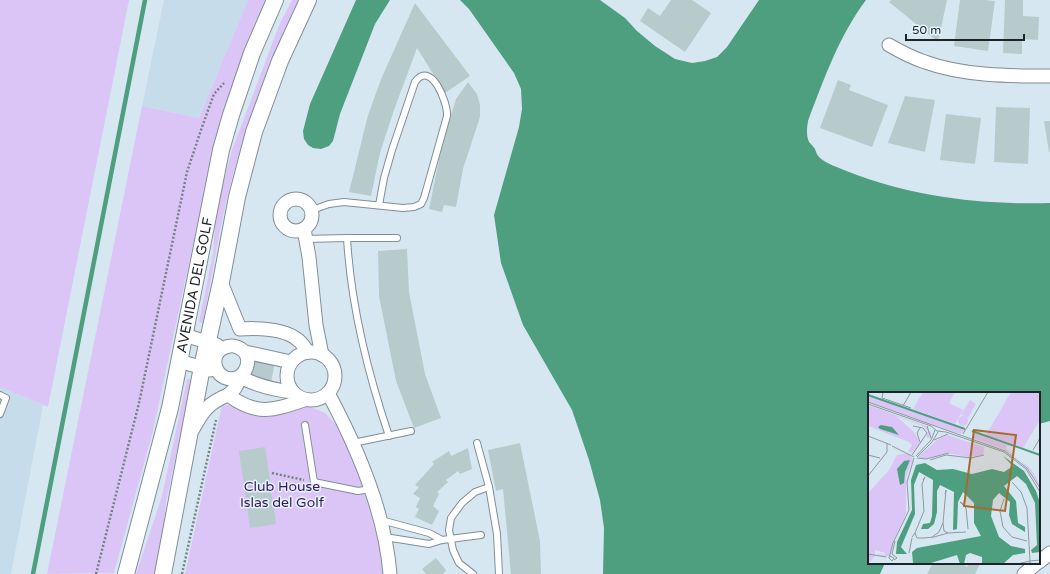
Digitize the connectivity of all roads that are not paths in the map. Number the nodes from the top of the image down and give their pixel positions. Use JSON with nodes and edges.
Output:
{"nodes":[{"id":1,"x":275,"y":0,"type":"edge"},
{"id":2,"x":308,"y":0,"type":"edge"},
{"id":3,"x":889,"y":45,"type":"dead end"},
{"id":4,"x":1050,"y":76,"type":"edge"},
{"id":5,"x":379,"y":205,"type":"junction"},
{"id":6,"x":312,"y":210,"type":"junction"},
{"id":7,"x":305,"y":234,"type":"junction"},
{"id":8,"x":347,"y":238,"type":"junction"},
{"id":9,"x":397,"y":238,"type":"dead end"},
{"id":10,"x":221,"y":282,"type":"junction"},
{"id":11,"x":240,"y":329,"type":"junction"},
{"id":12,"x":184,"y":335,"type":"junction"},
{"id":13,"x":207,"y":341,"type":"junction"},
{"id":14,"x":224,"y":347,"type":"junction"},
{"id":15,"x":244,"y":351,"type":"junction"},
{"id":16,"x":308,"y":352,"type":"junction"},
{"id":17,"x":322,"y":355,"type":"junction"},
{"id":18,"x":179,"y":361,"type":"junction"},
{"id":19,"x":291,"y":362,"type":"junction"},
{"id":20,"x":202,"y":367,"type":"junction"},
{"id":21,"x":218,"y":372,"type":"junction"},
{"id":22,"x":240,"y":377,"type":"junction"},
{"id":23,"x":328,"y":393,"type":"junction"},
{"id":24,"x":0,"y":395,"type":"edge"},
{"id":25,"x":228,"y":395,"type":"junction"},
{"id":26,"x":299,"y":396,"type":"junction"},
{"id":27,"x":0,"y":414,"type":"edge"},
{"id":28,"x":305,"y":425,"type":"dead end"},
{"id":29,"x":411,"y":431,"type":"dead end"},
{"id":30,"x":190,"y":434,"type":"junction"},
{"id":31,"x":389,"y":436,"type":"junction"},
{"id":32,"x":353,"y":443,"type":"junction"},
{"id":33,"x":477,"y":443,"type":"dead end"},
{"id":34,"x":489,"y":487,"type":"junction"},
{"id":35,"x":371,"y":489,"type":"junction"},
{"id":36,"x":380,"y":520,"type":"junction"},
{"id":37,"x":481,"y":536,"type":"dead end"},
{"id":38,"x":384,"y":537,"type":"junction"},
{"id":39,"x":451,"y":539,"type":"junction"},
{"id":40,"x":442,"y":540,"type":"junction"},
{"id":41,"x":1050,"y":553,"type":"edge"},
{"id":42,"x":1040,"y":561,"type":"edge"},
{"id":43,"x":126,"y":574,"type":"edge"},
{"id":44,"x":163,"y":574,"type":"edge"},
{"id":45,"x":390,"y":574,"type":"edge"},
{"id":46,"x":473,"y":574,"type":"edge"},
{"id":47,"x":499,"y":574,"type":"edge"}],
"edges":[{"from":1,"to":12,"type":"street","name":"AVENIDA DEL GOLF"},
{"from":2,"to":10,"type":"street","name":"AVENIDA DEL GOLF"},
{"from":3,"to":4,"type":"street"},
{"from":5,"to":5,"type":"lane"},
{"from":5,"to":6,"type":"lane"},
{"from":6,"to":7,"type":"street"},
{"from":6,"to":7,"type":"street"},
{"from":7,"to":8,"type":"lane"},
{"from":7,"to":17,"type":"street"},
{"from":8,"to":9,"type":"lane"},
{"from":8,"to":31,"type":"lane"},
{"from":10,"to":11,"type":"street"},
{"from":10,"to":13,"type":"street","name":"AVENIDA DEL GOLF"},
{"from":11,"to":15,"type":"street"},
{"from":11,"to":16,"type":"street"},
{"from":12,"to":13,"type":"street"},
{"from":12,"to":18,"type":"street","name":"AVENIDA DEL GOLF"},
{"from":13,"to":14,"type":"street"},
{"from":13,"to":20,"type":"street","name":"AVENIDA DEL GOLF"},
{"from":14,"to":15,"type":"street"},
{"from":14,"to":21,"type":"street"},
{"from":15,"to":19,"type":"street"},
{"from":15,"to":22,"type":"street"},
{"from":16,"to":17,"type":"street"},
{"from":16,"to":19,"type":"street"},
{"from":17,"to":23,"type":"street"},
{"from":18,"to":20,"type":"street"},
{"from":18,"to":43,"type":"street","name":"AVENIDA DEL GOLF"},
{"from":19,"to":26,"type":"street"},
{"from":20,"to":21,"type":"street"},
{"from":20,"to":30,"type":"street","name":"AVENIDA DEL GOLF"},
{"from":21,"to":22,"type":"street"},
{"from":22,"to":25,"type":"street"},
{"from":22,"to":26,"type":"street"},
{"from":23,"to":26,"type":"street"},
{"from":23,"to":32,"type":"street"},
{"from":24,"to":27,"type":"lane"},
{"from":25,"to":26,"type":"street"},
{"from":25,"to":30,"type":"street"},
{"from":28,"to":35,"type":"lane"},
{"from":29,"to":31,"type":"lane"},
{"from":30,"to":44,"type":"street","name":"AVENIDA DEL GOLF"},
{"from":31,"to":32,"type":"lane"},
{"from":32,"to":35,"type":"street"},
{"from":33,"to":34,"type":"lane"},
{"from":34,"to":39,"type":"lane"},
{"from":34,"to":47,"type":"lane"},
{"from":35,"to":36,"type":"street"},
{"from":36,"to":38,"type":"street"},
{"from":36,"to":40,"type":"lane"},
{"from":37,"to":39,"type":"lane"},
{"from":38,"to":40,"type":"lane"},
{"from":38,"to":45,"type":"street"},
{"from":39,"to":40,"type":"lane"},
{"from":39,"to":46,"type":"lane"},
{"from":41,"to":42,"type":"street"}]}
